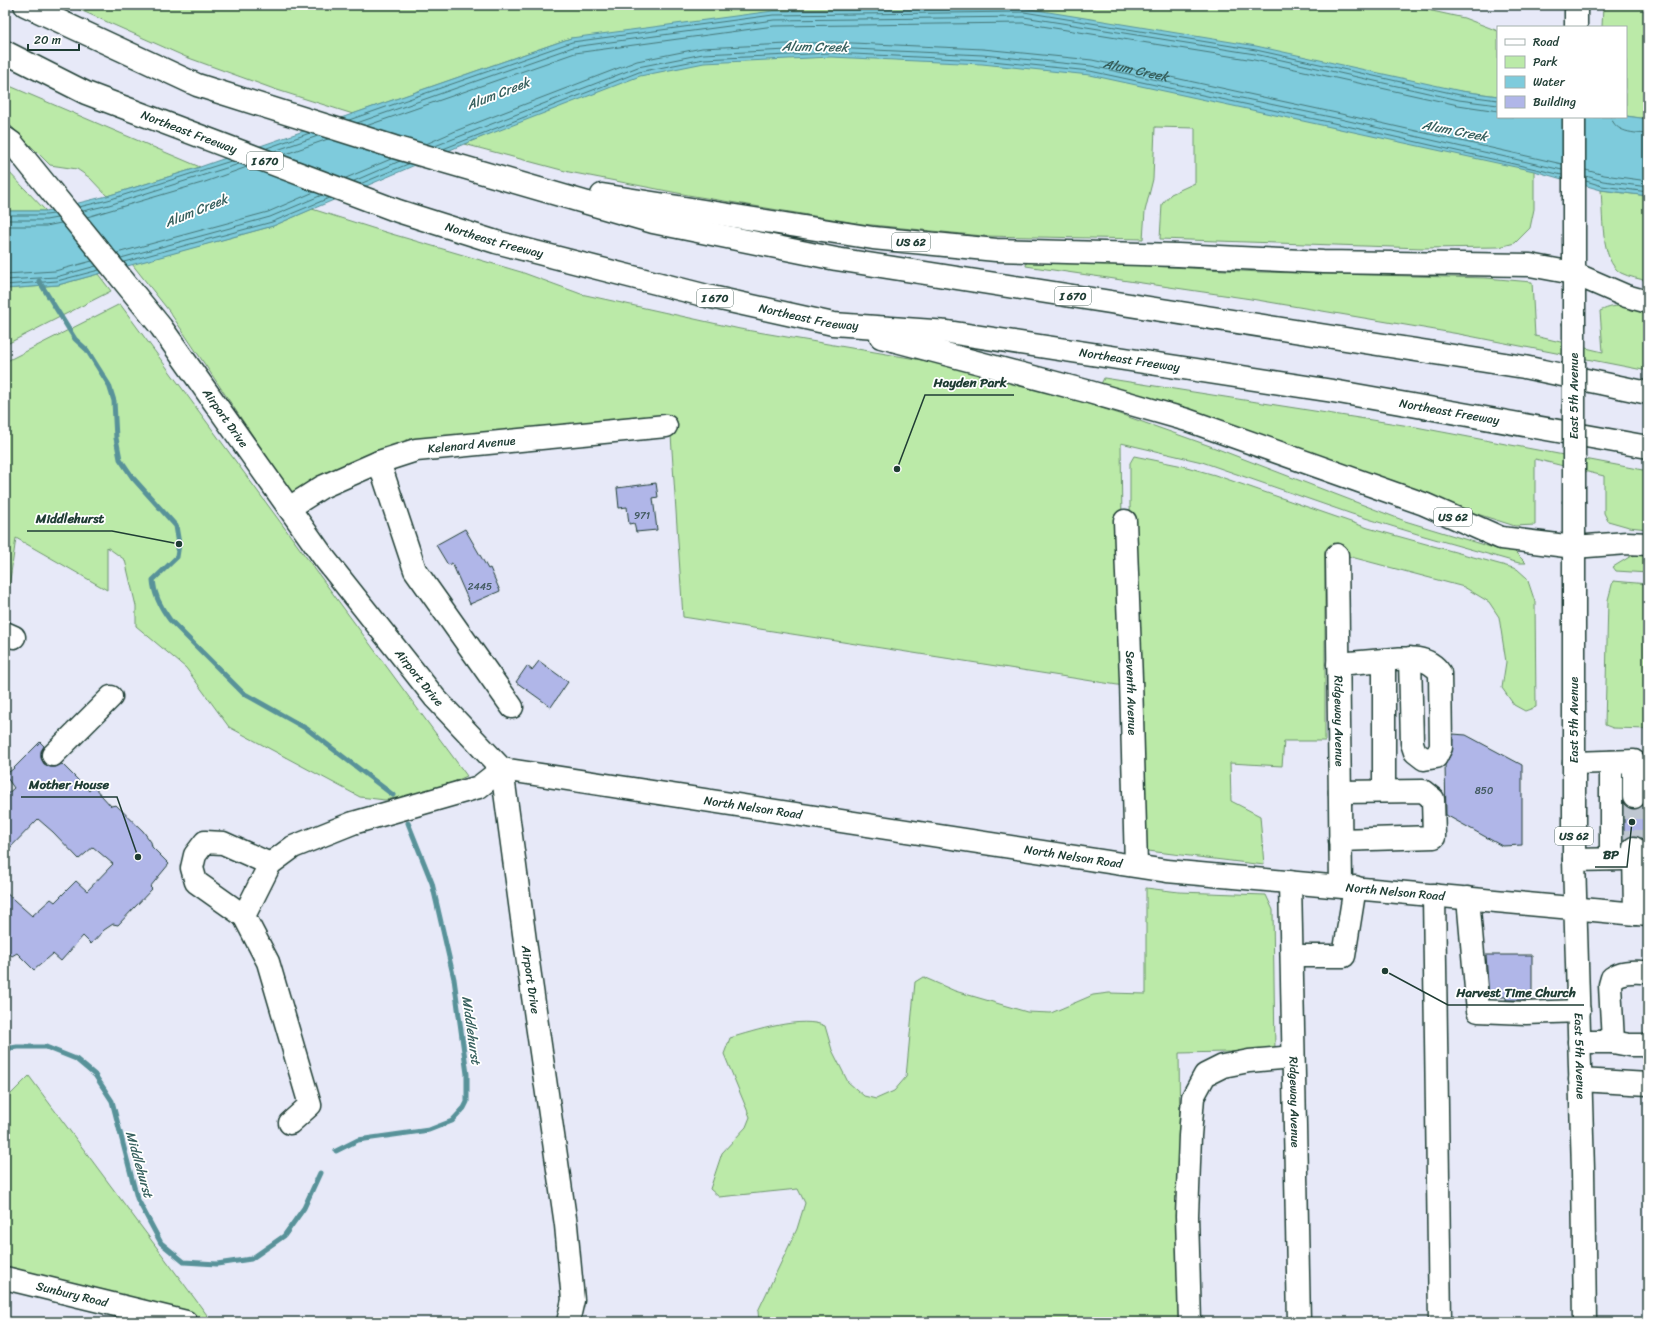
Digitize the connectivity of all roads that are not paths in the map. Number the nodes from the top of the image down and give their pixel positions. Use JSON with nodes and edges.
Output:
{"nodes":[{"id":1,"x":25,"y":5,"type":"edge"},
{"id":2,"x":1576,"y":5,"type":"edge"},
{"id":3,"x":1576,"y":26,"type":"edge"},
{"id":4,"x":5,"y":52,"type":"edge"},
{"id":5,"x":1574,"y":118,"type":"edge"},
{"id":6,"x":8,"y":140,"type":"edge"},
{"id":7,"x":503,"y":179,"type":"junction"},
{"id":8,"x":1573,"y":273,"type":"junction"},
{"id":9,"x":1648,"y":302,"type":"edge"},
{"id":10,"x":833,"y":324,"type":"junction"},
{"id":11,"x":1648,"y":393,"type":"edge"},
{"id":12,"x":666,"y":426,"type":"dead end"},
{"id":13,"x":1648,"y":447,"type":"edge"},
{"id":14,"x":379,"y":462,"type":"junction"},
{"id":15,"x":289,"y":508,"type":"junction"},
{"id":16,"x":1125,"y":521,"type":"dead end"},
{"id":17,"x":1648,"y":544,"type":"edge"},
{"id":18,"x":1574,"y":547,"type":"junction"},
{"id":19,"x":1337,"y":555,"type":"dead end"},
{"id":20,"x":1410,"y":658,"type":"dead end"},
{"id":21,"x":1384,"y":660,"type":"junction"},
{"id":22,"x":1338,"y":664,"type":"junction"},
{"id":23,"x":111,"y":697,"type":"dead end"},
{"id":24,"x":512,"y":707,"type":"dead end"},
{"id":25,"x":53,"y":755,"type":"dead end"},
{"id":26,"x":1611,"y":762,"type":"junction"},
{"id":27,"x":1574,"y":763,"type":"junction"},
{"id":28,"x":502,"y":769,"type":"junction"},
{"id":29,"x":1384,"y":791,"type":"junction"},
{"id":30,"x":1340,"y":792,"type":"junction"},
{"id":31,"x":1634,"y":797,"type":"tunnel mouth"},
{"id":32,"x":1340,"y":840,"type":"junction"},
{"id":33,"x":1611,"y":859,"type":"junction"},
{"id":34,"x":1574,"y":860,"type":"junction"},
{"id":35,"x":270,"y":864,"type":"junction"},
{"id":36,"x":1136,"y":866,"type":"junction"},
{"id":37,"x":1290,"y":882,"type":"junction"},
{"id":38,"x":1348,"y":887,"type":"junction"},
{"id":39,"x":1434,"y":895,"type":"junction"},
{"id":40,"x":1468,"y":898,"type":"junction"},
{"id":41,"x":1575,"y":908,"type":"junction"},
{"id":42,"x":1642,"y":914,"type":"edge"},
{"id":43,"x":244,"y":916,"type":"junction"},
{"id":44,"x":1292,"y":956,"type":"junction"},
{"id":45,"x":1648,"y":972,"type":"edge"},
{"id":46,"x":1579,"y":1011,"type":"junction"},
{"id":47,"x":1579,"y":1042,"type":"junction"},
{"id":48,"x":1616,"y":1043,"type":"junction"},
{"id":49,"x":1648,"y":1045,"type":"edge"},
{"id":50,"x":1293,"y":1058,"type":"junction"},
{"id":51,"x":1580,"y":1080,"type":"junction"},
{"id":52,"x":1648,"y":1084,"type":"edge"},
{"id":53,"x":290,"y":1123,"type":"dead end"},
{"id":54,"x":5,"y":1278,"type":"edge"},
{"id":55,"x":573,"y":1300,"type":"junction"},
{"id":56,"x":186,"y":1322,"type":"edge"},
{"id":57,"x":568,"y":1322,"type":"edge"},
{"id":58,"x":574,"y":1322,"type":"edge"},
{"id":59,"x":1190,"y":1322,"type":"edge"},
{"id":60,"x":1299,"y":1322,"type":"edge"},
{"id":61,"x":1440,"y":1322,"type":"edge"},
{"id":62,"x":1585,"y":1322,"type":"edge"}],
"edges":[{"from":1,"to":7,"type":"main road","number":"I 670"},
{"from":2,"to":3,"type":"main road"},
{"from":4,"to":10,"type":"main road","name":"Northeast Freeway","number":"I 670"},
{"from":5,"to":8,"type":"main road","name":"East 5th Avenue"},
{"from":6,"to":15,"type":"main road","name":"Airport Drive"},
{"from":7,"to":8,"type":"main road","number":"US 62"},
{"from":7,"to":11,"type":"main road","number":"I 670"},
{"from":8,"to":9,"type":"main road"},
{"from":8,"to":18,"type":"main road","name":"East 5th Avenue","number":"US 62","bridge":true},
{"from":10,"to":13,"type":"main road","name":"Northeast Freeway","number":"I 670"},
{"from":10,"to":18,"type":"main road","number":"US 62"},
{"from":12,"to":14,"type":"main road","name":"Kelenard Avenue"},
{"from":14,"to":15,"type":"main road","name":"Kelenard Avenue"},
{"from":14,"to":24,"type":"main road"},
{"from":15,"to":28,"type":"main road","name":"Airport Drive"},
{"from":16,"to":36,"type":"main road","name":"Seventh Avenue"},
{"from":17,"to":18,"type":"main road"},
{"from":18,"to":27,"type":"main road","name":"East 5th Avenue","number":"US 62"},
{"from":19,"to":22,"type":"main road","name":"Ridgeway Avenue"},
{"from":20,"to":21,"type":"main road"},
{"from":21,"to":22,"type":"main road"},
{"from":21,"to":29,"type":"main road"},
{"from":22,"to":30,"type":"main road","name":"Ridgeway Avenue"},
{"from":23,"to":25,"type":"main road"},
{"from":26,"to":27,"type":"main road"},
{"from":26,"to":31,"type":"main road"},
{"from":26,"to":33,"type":"main road"},
{"from":27,"to":34,"type":"main road","name":"East 5th Avenue","number":"US 62"},
{"from":28,"to":35,"type":"main road"},
{"from":28,"to":36,"type":"main road","name":"North Nelson Road"},
{"from":28,"to":55,"type":"main road","name":"Airport Drive"},
{"from":29,"to":30,"type":"main road"},
{"from":29,"to":32,"type":"main road"},
{"from":30,"to":32,"type":"main road","name":"Ridgeway Avenue"},
{"from":32,"to":38,"type":"main road","name":"Ridgeway Avenue"},
{"from":33,"to":34,"type":"main road"},
{"from":33,"to":42,"type":"main road"},
{"from":34,"to":41,"type":"main road","name":"East 5th Avenue","number":"US 62"},
{"from":35,"to":43,"type":"main road"},
{"from":35,"to":43,"type":"main road"},
{"from":36,"to":37,"type":"main road","name":"North Nelson Road"},
{"from":37,"to":38,"type":"main road","name":"North Nelson Road"},
{"from":37,"to":44,"type":"main road","name":"Ridgeway Avenue"},
{"from":38,"to":39,"type":"main road","name":"North Nelson Road"},
{"from":38,"to":44,"type":"main road","name":"Ridgeway Avenue"},
{"from":39,"to":40,"type":"main road","name":"North Nelson Road"},
{"from":39,"to":61,"type":"main road"},
{"from":40,"to":41,"type":"main road","name":"North Nelson Road"},
{"from":40,"to":46,"type":"main road"},
{"from":41,"to":42,"type":"main road","name":"North Nelson Road"},
{"from":41,"to":46,"type":"main road","name":"East 5th Avenue"},
{"from":43,"to":53,"type":"main road"},
{"from":44,"to":50,"type":"main road","name":"Ridgeway Avenue"},
{"from":45,"to":48,"type":"main road"},
{"from":46,"to":47,"type":"main road","name":"East 5th Avenue"},
{"from":47,"to":48,"type":"main road"},
{"from":47,"to":51,"type":"main road","name":"East 5th Avenue"},
{"from":48,"to":49,"type":"main road"},
{"from":50,"to":59,"type":"main road"},
{"from":50,"to":60,"type":"main road","name":"Ridgeway Avenue"},
{"from":51,"to":52,"type":"main road"},
{"from":51,"to":62,"type":"main road","name":"East 5th Avenue"},
{"from":54,"to":56,"type":"main road","name":"Sunbury Road"},
{"from":55,"to":57,"type":"main road","name":"Airport Drive"},
{"from":55,"to":58,"type":"main road"}]}
